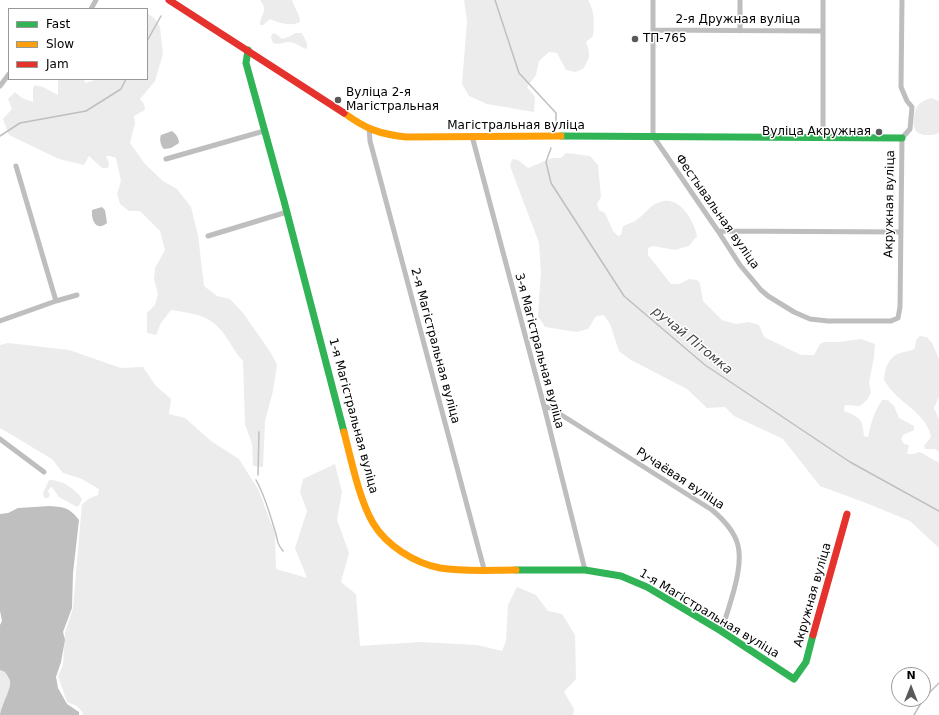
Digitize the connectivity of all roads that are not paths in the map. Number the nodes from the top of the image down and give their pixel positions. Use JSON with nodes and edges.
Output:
{"nodes":[{"id":1,"x":169,"y":0,"type":"edge"},
{"id":2,"x":653,"y":0,"type":"edge"},
{"id":3,"x":740,"y":0,"type":"edge"},
{"id":4,"x":823,"y":0,"type":"edge"},
{"id":5,"x":902,"y":0,"type":"edge"},
{"id":6,"x":653,"y":30,"type":"junction"},
{"id":7,"x":740,"y":31,"type":"junction"},
{"id":8,"x":823,"y":31,"type":"junction"},
{"id":9,"x":248,"y":50,"type":"junction"},
{"id":10,"x":8,"y":75,"type":"edge"},
{"id":11,"x":0,"y":86,"type":"edge"},
{"id":12,"x":369,"y":128,"type":"junction"},
{"id":13,"x":264,"y":131,"type":"junction"},
{"id":14,"x":472,"y":136,"type":"junction"},
{"id":15,"x":653,"y":136,"type":"junction"},
{"id":16,"x":823,"y":136,"type":"junction"},
{"id":17,"x":902,"y":138,"type":"junction"},
{"id":18,"x":166,"y":159,"type":"dead end"},
{"id":19,"x":16,"y":166,"type":"dead end"},
{"id":20,"x":287,"y":212,"type":"junction"},
{"id":21,"x":718,"y":231,"type":"junction"},
{"id":22,"x":901,"y":232,"type":"junction"},
{"id":23,"x":208,"y":236,"type":"dead end"},
{"id":24,"x":77,"y":296,"type":"dead end"},
{"id":25,"x":56,"y":301,"type":"junction"},
{"id":26,"x":898,"y":318,"type":"joint"},
{"id":27,"x":0,"y":321,"type":"edge"},
{"id":28,"x":544,"y":406,"type":"junction"},
{"id":29,"x":0,"y":439,"type":"edge"},
{"id":30,"x":44,"y":472,"type":"dead end"},
{"id":31,"x":847,"y":514,"type":"dead end"},
{"id":32,"x":484,"y":569,"type":"junction"},
{"id":33,"x":585,"y":570,"type":"junction"},
{"id":34,"x":721,"y":631,"type":"junction"},
{"id":35,"x":794,"y":679,"type":"joint"}],
"edges":[{"from":1,"to":9,"type":"street","name":"Магістральная вуліца"},
{"from":2,"to":6,"type":"street"},
{"from":3,"to":7,"type":"street"},
{"from":4,"to":8,"type":"street"},
{"from":5,"to":17,"type":"street","name":"Акружная вуліца"},
{"from":6,"to":7,"type":"street","name":"2-я Дружная вуліца"},
{"from":6,"to":15,"type":"street"},
{"from":7,"to":8,"type":"street","name":"2-я Дружная вуліца"},
{"from":8,"to":16,"type":"street"},
{"from":9,"to":12,"type":"street","name":"Магістральная вуліца"},
{"from":9,"to":13,"type":"street","name":"1-я Магістральная вуліца"},
{"from":10,"to":11,"type":"street"},
{"from":12,"to":14,"type":"street","name":"Магістральная вуліца"},
{"from":12,"to":32,"type":"street","name":"2-я Магістральная вуліца"},
{"from":13,"to":18,"type":"street"},
{"from":13,"to":20,"type":"street","name":"1-я Магістральная вуліца"},
{"from":14,"to":15,"type":"street","name":"Магістральная вуліца"},
{"from":14,"to":28,"type":"street","name":"3-я Магістральная вуліца"},
{"from":15,"to":16,"type":"street","name":"Магістральная вуліца"},
{"from":15,"to":21,"type":"street","name":"Фестывальная вуліца"},
{"from":16,"to":17,"type":"street","name":"Магістральная вуліца"},
{"from":17,"to":22,"type":"street","name":"Акружная вуліца"},
{"from":19,"to":25,"type":"street"},
{"from":20,"to":23,"type":"street"},
{"from":20,"to":32,"type":"street","name":"1-я Магістральная вуліца"},
{"from":21,"to":22,"type":"street"},
{"from":21,"to":26,"type":"street","name":"Фестывальная вуліца"},
{"from":22,"to":26,"type":"street","name":"Акружная вуліца"},
{"from":24,"to":25,"type":"street"},
{"from":25,"to":27,"type":"street"},
{"from":28,"to":33,"type":"street","name":"3-я Магістральная вуліца"},
{"from":28,"to":34,"type":"street","name":"Ручаёвая вуліца"},
{"from":29,"to":30,"type":"street"},
{"from":31,"to":35,"type":"street","name":"Акружная вуліца"},
{"from":32,"to":33,"type":"street","name":"1-я Магістральная вуліца"},
{"from":33,"to":34,"type":"street","name":"1-я Магістральная вуліца"},
{"from":34,"to":35,"type":"street","name":"1-я Магістральная вуліца"}]}
